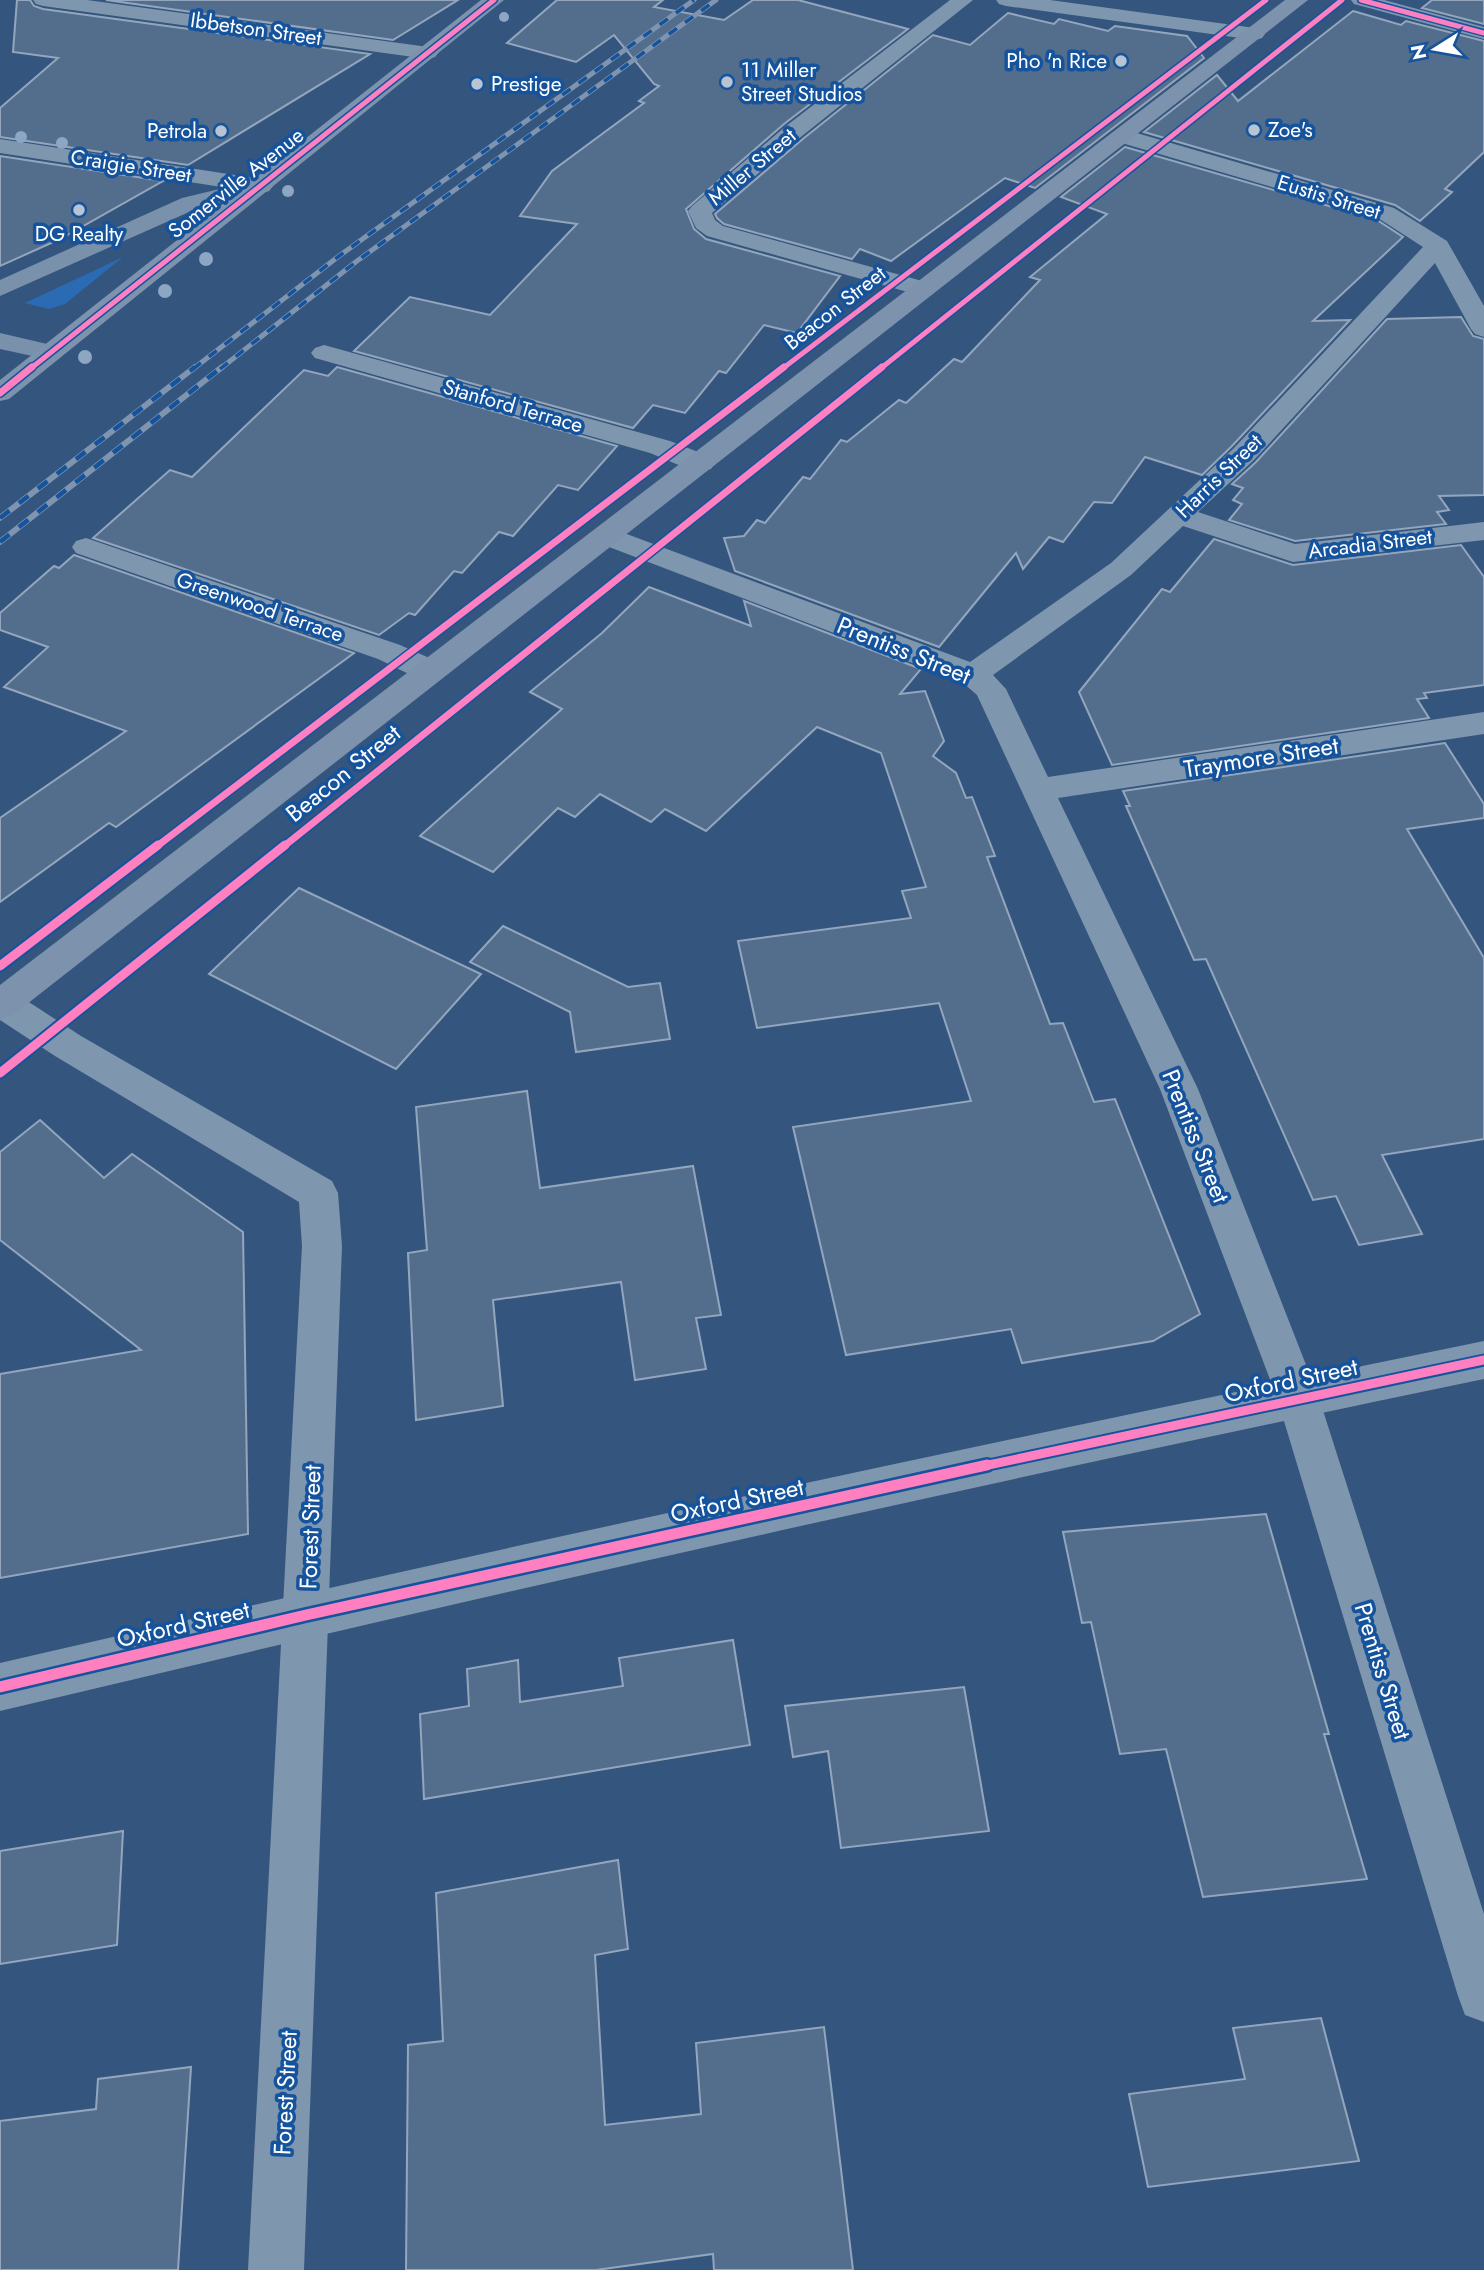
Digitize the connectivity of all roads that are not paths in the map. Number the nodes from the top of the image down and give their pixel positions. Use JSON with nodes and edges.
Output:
{"nodes":[{"id":1,"x":43,"y":0,"type":"edge"},
{"id":2,"x":494,"y":0,"type":"edge"},
{"id":3,"x":963,"y":0,"type":"edge"},
{"id":4,"x":1006,"y":0,"type":"edge"},
{"id":5,"x":1298,"y":0,"type":"edge"},
{"id":6,"x":1361,"y":0,"type":"edge"},
{"id":7,"x":1484,"y":33,"type":"edge"},
{"id":8,"x":1255,"y":34,"type":"junction"},
{"id":9,"x":428,"y":53,"type":"junction"},
{"id":10,"x":1123,"y":136,"type":"junction"},
{"id":11,"x":0,"y":146,"type":"edge"},
{"id":12,"x":261,"y":186,"type":"junction"},
{"id":13,"x":1438,"y":246,"type":"junction"},
{"id":14,"x":0,"y":289,"type":"edge"},
{"id":15,"x":925,"y":289,"type":"junction"},
{"id":16,"x":1484,"y":329,"type":"edge"},
{"id":17,"x":0,"y":341,"type":"edge"},
{"id":18,"x":51,"y":352,"type":"junction"},
{"id":19,"x":324,"y":353,"type":"dead end"},
{"id":20,"x":0,"y":393,"type":"edge"},
{"id":21,"x":701,"y":463,"type":"junction"},
{"id":22,"x":1178,"y":515,"type":"junction"},
{"id":23,"x":1484,"y":531,"type":"edge"},
{"id":24,"x":606,"y":536,"type":"junction"},
{"id":25,"x":86,"y":547,"type":"dead end"},
{"id":26,"x":432,"y":671,"type":"junction"},
{"id":27,"x":973,"y":675,"type":"junction"},
{"id":28,"x":1484,"y":723,"type":"edge"},
{"id":29,"x":1038,"y":790,"type":"junction"},
{"id":30,"x":1,"y":1004,"type":"edge"},
{"id":31,"x":1484,"y":1360,"type":"edge"},
{"id":32,"x":1297,"y":1398,"type":"junction"},
{"id":33,"x":306,"y":1615,"type":"junction"},
{"id":34,"x":0,"y":1687,"type":"edge"},
{"id":35,"x":1484,"y":1996,"type":"edge"},
{"id":36,"x":276,"y":2270,"type":"edge"}],
"edges":[{"from":1,"to":9,"type":"street","name":"Ibbetson Street"},
{"from":2,"to":9,"type":"main road","name":"Somerville Avenue"},
{"from":3,"to":15,"type":"street","name":"Miller Street"},
{"from":4,"to":8,"type":"street"},
{"from":5,"to":8,"type":"main road","name":"Beacon Street"},
{"from":6,"to":7,"type":"street"},
{"from":8,"to":10,"type":"main road","name":"Beacon Street"},
{"from":9,"to":12,"type":"main road","name":"Somerville Avenue"},
{"from":10,"to":13,"type":"street","name":"Eustis Street"},
{"from":10,"to":15,"type":"main road","name":"Beacon Street"},
{"from":11,"to":12,"type":"street","name":"Craigie Street"},
{"from":12,"to":14,"type":"main road"},
{"from":12,"to":18,"type":"main road","name":"Somerville Avenue"},
{"from":13,"to":16,"type":"street","name":"Eustis Street"},
{"from":13,"to":22,"type":"street","name":"Harris Street"},
{"from":15,"to":21,"type":"main road","name":"Beacon Street"},
{"from":17,"to":18,"type":"main road"},
{"from":18,"to":20,"type":"main road","name":"Somerville Avenue"},
{"from":19,"to":21,"type":"street","name":"Stanford Terrace"},
{"from":21,"to":24,"type":"main road","name":"Beacon Street"},
{"from":22,"to":23,"type":"street","name":"Arcadia Street"},
{"from":22,"to":27,"type":"street","name":"Harris Street"},
{"from":24,"to":26,"type":"main road","name":"Beacon Street"},
{"from":24,"to":27,"type":"street","name":"Prentiss Street"},
{"from":25,"to":26,"type":"street","name":"Greenwood Terrace"},
{"from":26,"to":30,"type":"main road","name":"Beacon Street"},
{"from":27,"to":29,"type":"street","name":"Prentiss Street"},
{"from":28,"to":29,"type":"street","name":"Traymore Street"},
{"from":29,"to":32,"type":"street","name":"Prentiss Street"},
{"from":30,"to":33,"type":"street","name":"Forest Street"},
{"from":31,"to":32,"type":"street","name":"Oxford Street"},
{"from":32,"to":33,"type":"street","name":"Oxford Street"},
{"from":32,"to":35,"type":"street","name":"Prentiss Street"},
{"from":33,"to":34,"type":"street","name":"Oxford Street"},
{"from":33,"to":36,"type":"street","name":"Forest Street"}]}
